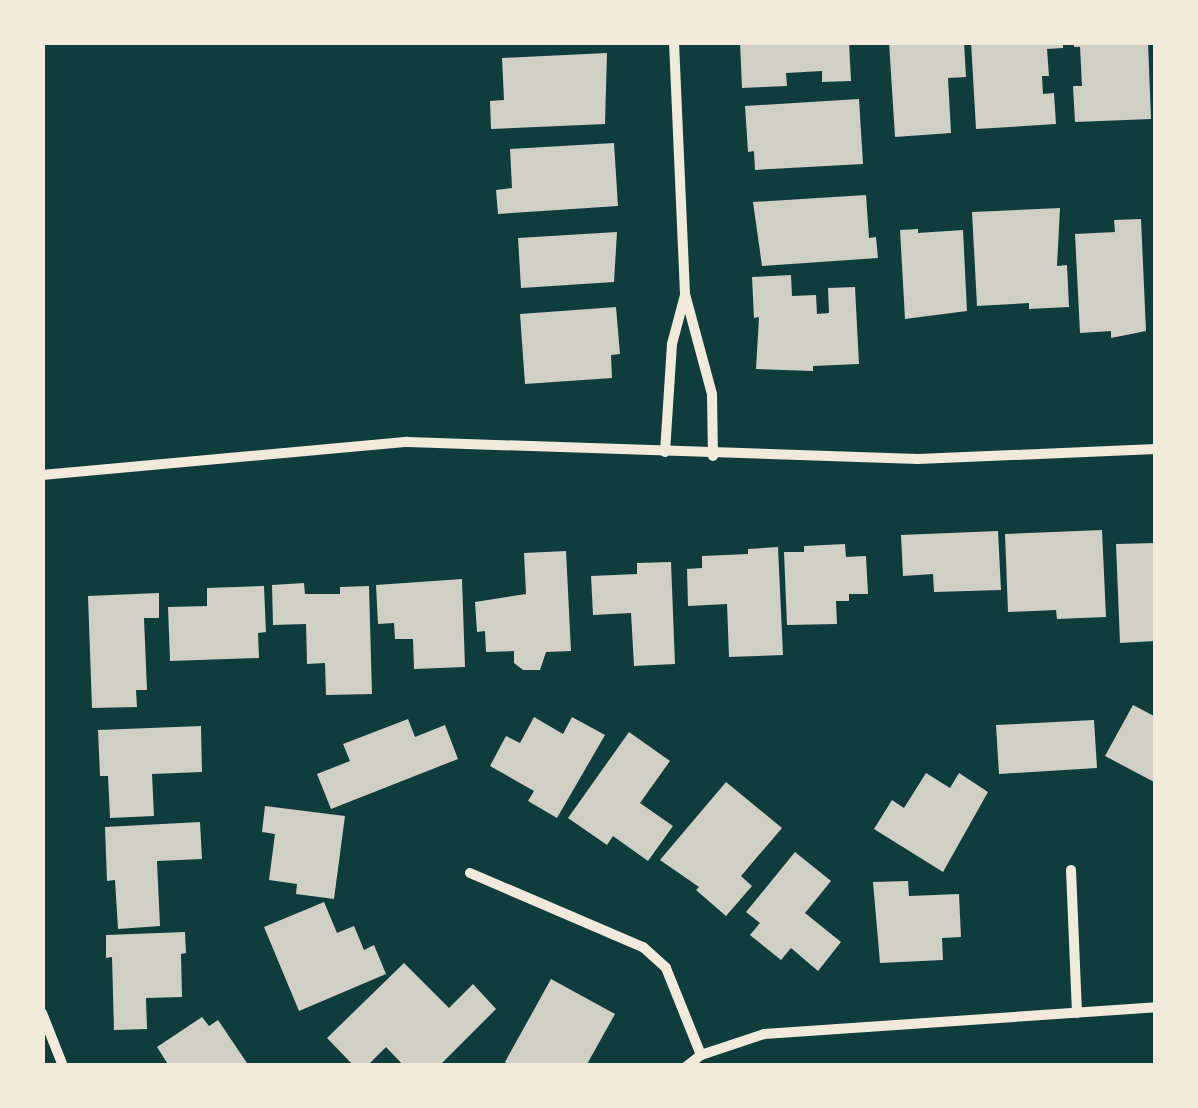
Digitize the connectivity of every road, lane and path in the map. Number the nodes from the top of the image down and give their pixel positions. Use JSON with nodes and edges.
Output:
{"nodes":[{"id":1,"x":674,"y":42,"type":"edge"},
{"id":2,"x":685,"y":294,"type":"junction"},
{"id":3,"x":1156,"y":449,"type":"edge"},
{"id":4,"x":665,"y":452,"type":"junction"},
{"id":5,"x":712,"y":456,"type":"junction"},
{"id":6,"x":42,"y":475,"type":"edge"},
{"id":7,"x":1072,"y":870,"type":"dead end"},
{"id":8,"x":470,"y":873,"type":"dead end"},
{"id":9,"x":1156,"y":1008,"type":"edge"},
{"id":10,"x":42,"y":1012,"type":"edge"},
{"id":11,"x":1077,"y":1013,"type":"junction"},
{"id":12,"x":701,"y":1055,"type":"junction"},
{"id":13,"x":63,"y":1066,"type":"edge"},
{"id":14,"x":687,"y":1066,"type":"edge"}],
"edges":[{"from":1,"to":2,"type":"street"},
{"from":2,"to":4,"type":"street"},
{"from":2,"to":5,"type":"street"},
{"from":3,"to":5,"type":"street"},
{"from":4,"to":5,"type":"street"},
{"from":4,"to":6,"type":"street"},
{"from":7,"to":11,"type":"street"},
{"from":8,"to":12,"type":"street"},
{"from":9,"to":11,"type":"street"},
{"from":10,"to":13,"type":"street"},
{"from":11,"to":12,"type":"street"},
{"from":12,"to":14,"type":"street"}]}
